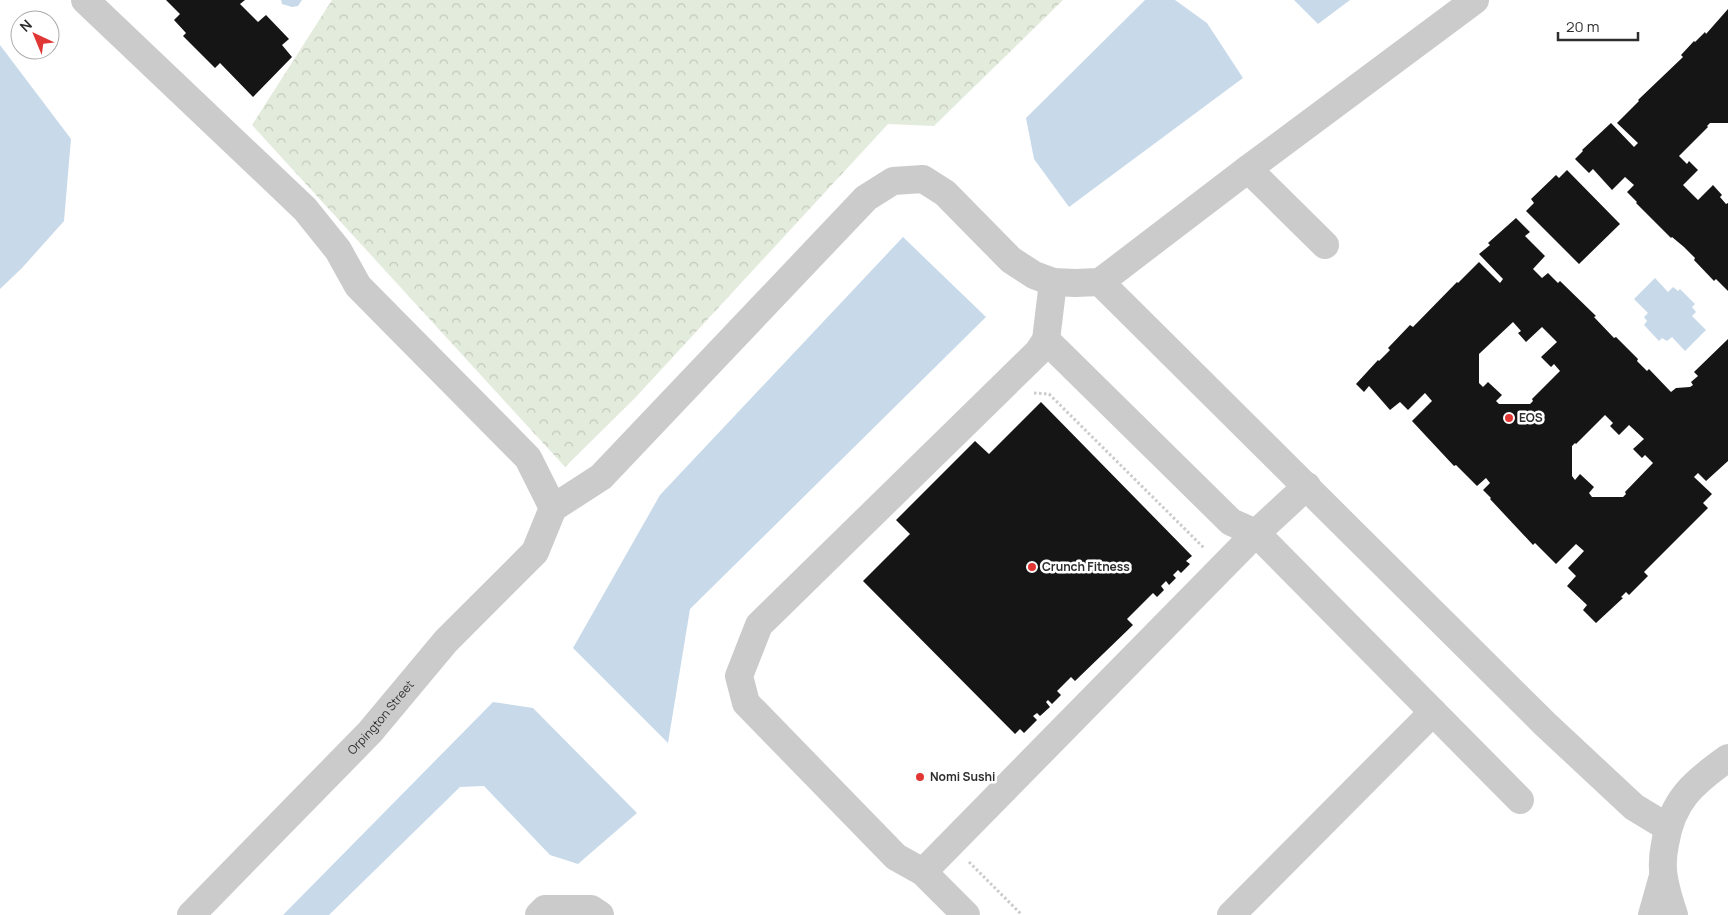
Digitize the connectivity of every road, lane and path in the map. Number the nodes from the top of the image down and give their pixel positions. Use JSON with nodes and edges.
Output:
{"nodes":[{"id":1,"x":1475,"y":0,"type":"edge"},
{"id":2,"x":91,"y":2,"type":"edge"},
{"id":3,"x":1248,"y":169,"type":"junction"},
{"id":4,"x":1325,"y":245,"type":"dead end"},
{"id":5,"x":1053,"y":282,"type":"junction"},
{"id":6,"x":1100,"y":282,"type":"junction"},
{"id":7,"x":1046,"y":340,"type":"junction"},
{"id":8,"x":1031,"y":393,"type":"dead end"},
{"id":9,"x":1307,"y":486,"type":"junction"},
{"id":10,"x":553,"y":508,"type":"junction"},
{"id":11,"x":1256,"y":533,"type":"junction"},
{"id":12,"x":1210,"y":555,"type":"dead end"},
{"id":13,"x":1433,"y":712,"type":"junction"},
{"id":14,"x":1728,"y":758,"type":"edge"},
{"id":15,"x":1520,"y":800,"type":"dead end"},
{"id":16,"x":1667,"y":827,"type":"junction"},
{"id":17,"x":951,"y":843,"type":"junction"},
{"id":18,"x":923,"y":872,"type":"junction"},
{"id":19,"x":1663,"y":876,"type":"junction"},
{"id":20,"x":191,"y":915,"type":"edge"},
{"id":21,"x":540,"y":915,"type":"edge"},
{"id":22,"x":600,"y":915,"type":"edge"},
{"id":23,"x":966,"y":915,"type":"edge"},
{"id":24,"x":1022,"y":915,"type":"edge"},
{"id":25,"x":1231,"y":915,"type":"edge"},
{"id":26,"x":1652,"y":915,"type":"edge"},
{"id":27,"x":1674,"y":915,"type":"edge"}],
"edges":[{"from":1,"to":3,"type":"street"},
{"from":2,"to":10,"type":"street"},
{"from":3,"to":4,"type":"street"},
{"from":3,"to":6,"type":"street"},
{"from":5,"to":6,"type":"street"},
{"from":5,"to":7,"type":"street"},
{"from":5,"to":10,"type":"street"},
{"from":6,"to":9,"type":"street"},
{"from":7,"to":11,"type":"street"},
{"from":7,"to":18,"type":"street"},
{"from":8,"to":12,"type":"path"},
{"from":9,"to":11,"type":"street"},
{"from":9,"to":16,"type":"street"},
{"from":10,"to":20,"type":"street","name":"Orpington Street"},
{"from":11,"to":13,"type":"street"},
{"from":11,"to":17,"type":"street"},
{"from":13,"to":15,"type":"street"},
{"from":13,"to":25,"type":"street"},
{"from":14,"to":16,"type":"street"},
{"from":16,"to":19,"type":"street"},
{"from":17,"to":18,"type":"street"},
{"from":17,"to":24,"type":"path"},
{"from":18,"to":23,"type":"street"},
{"from":19,"to":26,"type":"street"},
{"from":19,"to":27,"type":"street"},
{"from":21,"to":22,"type":"street"}]}
